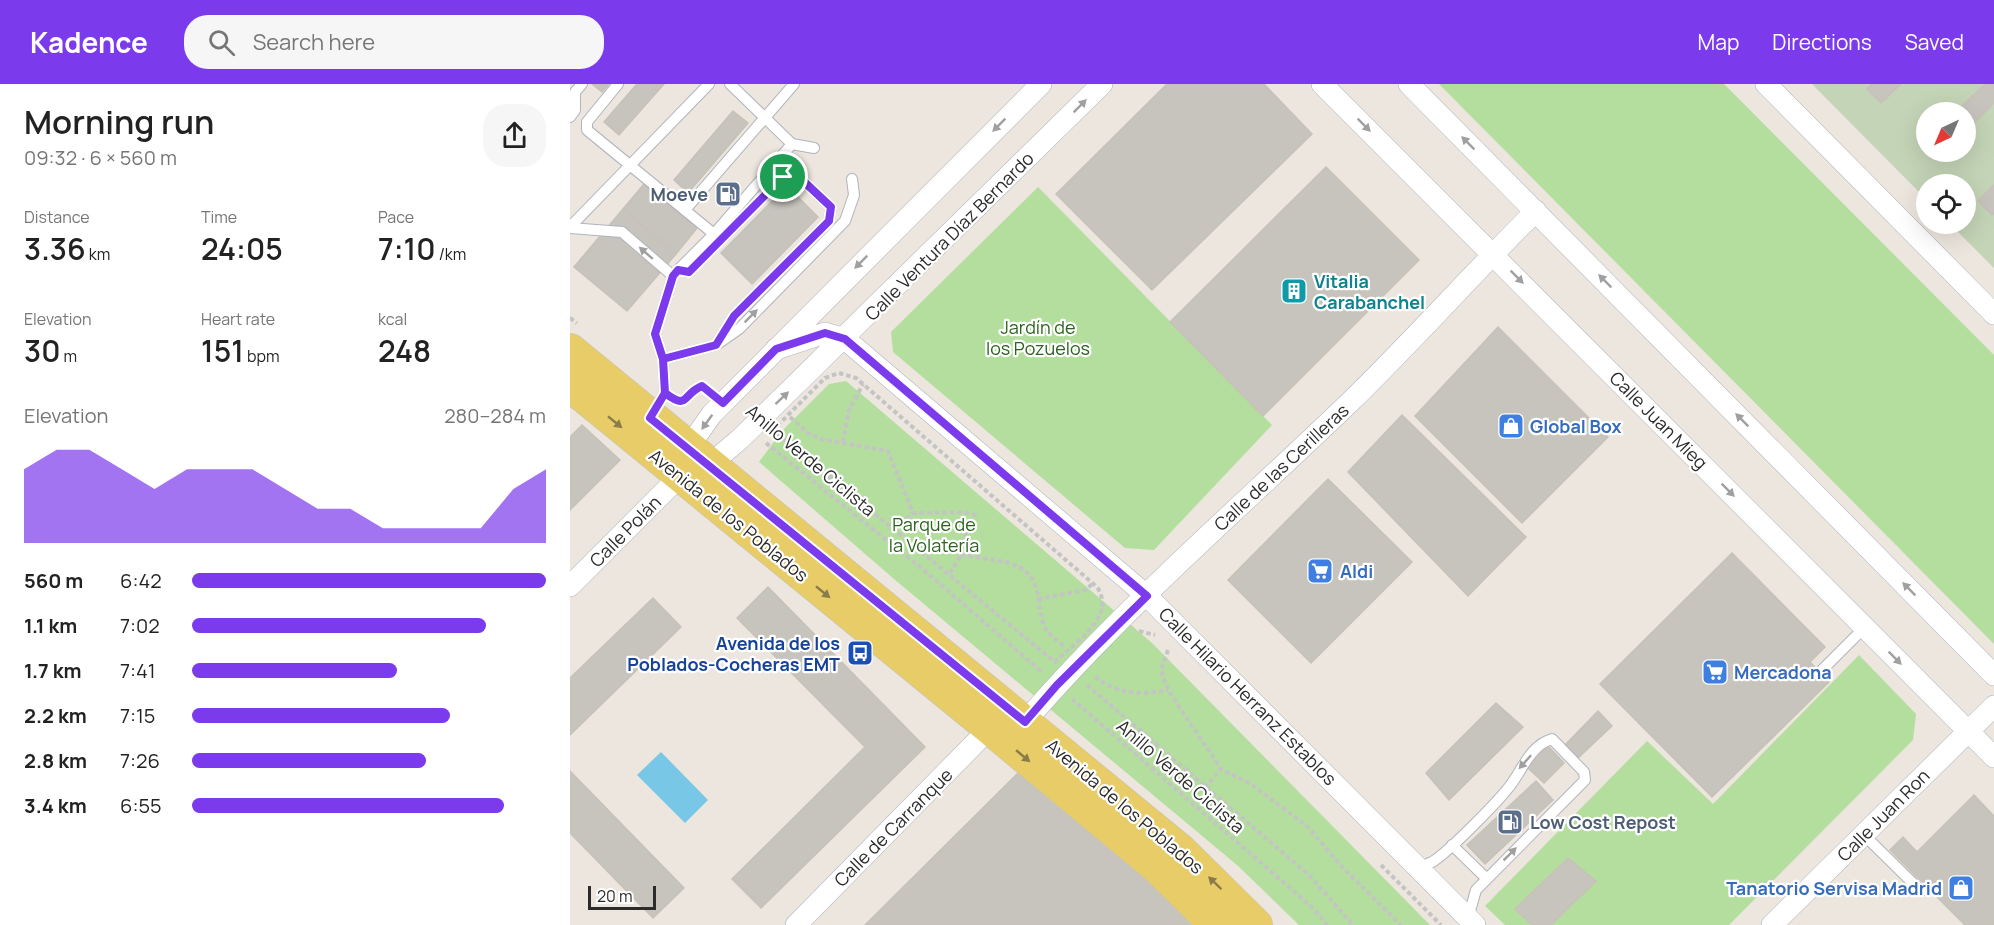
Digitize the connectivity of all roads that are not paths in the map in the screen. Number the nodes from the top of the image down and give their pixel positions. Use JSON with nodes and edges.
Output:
{"nodes":[{"id":1,"x":582,"y":84,"type":"edge"},
{"id":2,"x":618,"y":84,"type":"edge"},
{"id":3,"x":709,"y":84,"type":"edge"},
{"id":4,"x":730,"y":84,"type":"edge"},
{"id":5,"x":794,"y":84,"type":"edge"},
{"id":6,"x":1041,"y":84,"type":"edge"},
{"id":7,"x":1102,"y":84,"type":"edge"},
{"id":8,"x":1322,"y":84,"type":"edge"},
{"id":9,"x":1409,"y":84,"type":"edge"},
{"id":10,"x":1766,"y":84,"type":"edge"},
{"id":11,"x":570,"y":117,"type":"edge"},
{"id":12,"x":765,"y":118,"type":"junction"},
{"id":13,"x":792,"y":144,"type":"junction"},
{"id":14,"x":814,"y":148,"type":"dead end"},
{"id":15,"x":632,"y":165,"type":"junction"},
{"id":16,"x":852,"y":179,"type":"dead end"},
{"id":17,"x":685,"y":210,"type":"junction"},
{"id":18,"x":1536,"y":212,"type":"junction"},
{"id":19,"x":570,"y":228,"type":"edge"},
{"id":20,"x":714,"y":234,"type":"junction"},
{"id":21,"x":1493,"y":253,"type":"junction"},
{"id":22,"x":675,"y":273,"type":"junction"},
{"id":23,"x":1994,"y":314,"type":"edge"},
{"id":24,"x":574,"y":338,"type":"edge"},
{"id":25,"x":845,"y":339,"type":"junction"},
{"id":26,"x":716,"y":345,"type":"junction"},
{"id":27,"x":776,"y":349,"type":"junction"},
{"id":28,"x":663,"y":359,"type":"junction"},
{"id":29,"x":570,"y":385,"type":"edge"},
{"id":30,"x":657,"y":405,"type":"junction"},
{"id":31,"x":692,"y":464,"type":"junction"},
{"id":32,"x":570,"y":586,"type":"edge"},
{"id":33,"x":1147,"y":596,"type":"junction"},
{"id":34,"x":1865,"y":627,"type":"junction"},
{"id":35,"x":1822,"y":670,"type":"dead end"},
{"id":36,"x":1994,"y":675,"type":"edge"},
{"id":37,"x":1994,"y":706,"type":"edge"},
{"id":38,"x":1025,"y":722,"type":"junction"},
{"id":39,"x":990,"y":728,"type":"junction"},
{"id":40,"x":1969,"y":731,"type":"junction"},
{"id":41,"x":1994,"y":757,"type":"edge"},
{"id":42,"x":1863,"y":834,"type":"junction"},
{"id":43,"x":1452,"y":845,"type":"junction"},
{"id":44,"x":1418,"y":868,"type":"junction"},
{"id":45,"x":1486,"y":878,"type":"junction"},
{"id":46,"x":1921,"y":891,"type":"dead end"},
{"id":47,"x":1472,"y":921,"type":"edge"},
{"id":48,"x":796,"y":925,"type":"edge"},
{"id":49,"x":1216,"y":925,"type":"edge"},
{"id":50,"x":1256,"y":925,"type":"edge"},
{"id":51,"x":1772,"y":925,"type":"edge"}],
"edges":[{"from":1,"to":11,"type":"lane"},
{"from":2,"to":15,"type":"lane"},
{"from":3,"to":15,"type":"lane"},
{"from":4,"to":12,"type":"lane"},
{"from":5,"to":12,"type":"lane"},
{"from":6,"to":27,"type":"street","one_way":true},
{"from":25,"to":7,"type":"street","name":"Calle Ventura Díaz Bernardo","one_way":true},
{"from":8,"to":21,"type":"street","name":"Calle Juan Mieg","one_way":true},
{"from":18,"to":9,"type":"street","one_way":true},
{"from":10,"to":23,"type":"street"},
{"from":12,"to":13,"type":"lane"},
{"from":12,"to":17,"type":"lane"},
{"from":13,"to":14,"type":"lane"},
{"from":13,"to":20,"type":"lane"},
{"from":15,"to":17,"type":"lane"},
{"from":15,"to":19,"type":"lane"},
{"from":26,"to":16,"type":"lane","one_way":true},
{"from":17,"to":20,"type":"lane"},
{"from":18,"to":21,"type":"street","name":"Calle de las Cerilleras"},
{"from":36,"to":18,"type":"street","one_way":true},
{"from":22,"to":19,"type":"lane","one_way":true},
{"from":20,"to":22,"type":"lane"},
{"from":21,"to":33,"type":"street","name":"Calle de las Cerilleras"},
{"from":21,"to":34,"type":"street","name":"Calle Juan Mieg","one_way":true},
{"from":22,"to":26,"type":"lane"},
{"from":22,"to":28,"type":"lane"},
{"from":24,"to":30,"type":"main road","name":"Avenida de los Poblados"},
{"from":25,"to":27,"type":"street"},
{"from":31,"to":25,"type":"street","name":"Calle Ventura Díaz Bernardo","one_way":true},
{"from":25,"to":33,"type":"street","name":"Calle Hilario Herranz Establos"},
{"from":26,"to":28,"type":"lane"},
{"from":27,"to":31,"type":"street","one_way":true},
{"from":28,"to":30,"type":"lane"},
{"from":29,"to":31,"type":"main road","name":"Avenida de los Poblados","one_way":true},
{"from":30,"to":31,"type":"main road","name":"Avenida de los Poblados"},
{"from":31,"to":32,"type":"street","name":"Calle Polán"},
{"from":31,"to":38,"type":"main road","name":"Avenida de los Poblados"},
{"from":31,"to":39,"type":"main road","name":"Avenida de los Poblados","one_way":true},
{"from":33,"to":38,"type":"street","name":"Calle de las Cerilleras"},
{"from":33,"to":44,"type":"street","name":"Calle Hilario Herranz Establos"},
{"from":34,"to":35,"type":"lane"},
{"from":34,"to":40,"type":"street","name":"Calle Juan Mieg","one_way":true},
{"from":37,"to":40,"type":"street","name":"Calle Juan Ron"},
{"from":50,"to":38,"type":"main road","name":"Avenida de los Poblados","one_way":true},
{"from":39,"to":48,"type":"street","name":"Calle de Carranque"},
{"from":39,"to":49,"type":"main road","name":"Avenida de los Poblados","one_way":true},
{"from":40,"to":41,"type":"street","name":"Calle Juan Mieg"},
{"from":40,"to":42,"type":"street","name":"Calle Juan Ron"},
{"from":42,"to":46,"type":"lane"},
{"from":42,"to":51,"type":"street","name":"Calle Juan Ron"},
{"from":43,"to":44,"type":"lane"},
{"from":43,"to":45,"type":"lane"},
{"from":45,"to":43,"type":"lane","one_way":true},
{"from":44,"to":47,"type":"street","name":"Calle Hilario Herranz Establos"},
{"from":45,"to":47,"type":"lane"}]}
